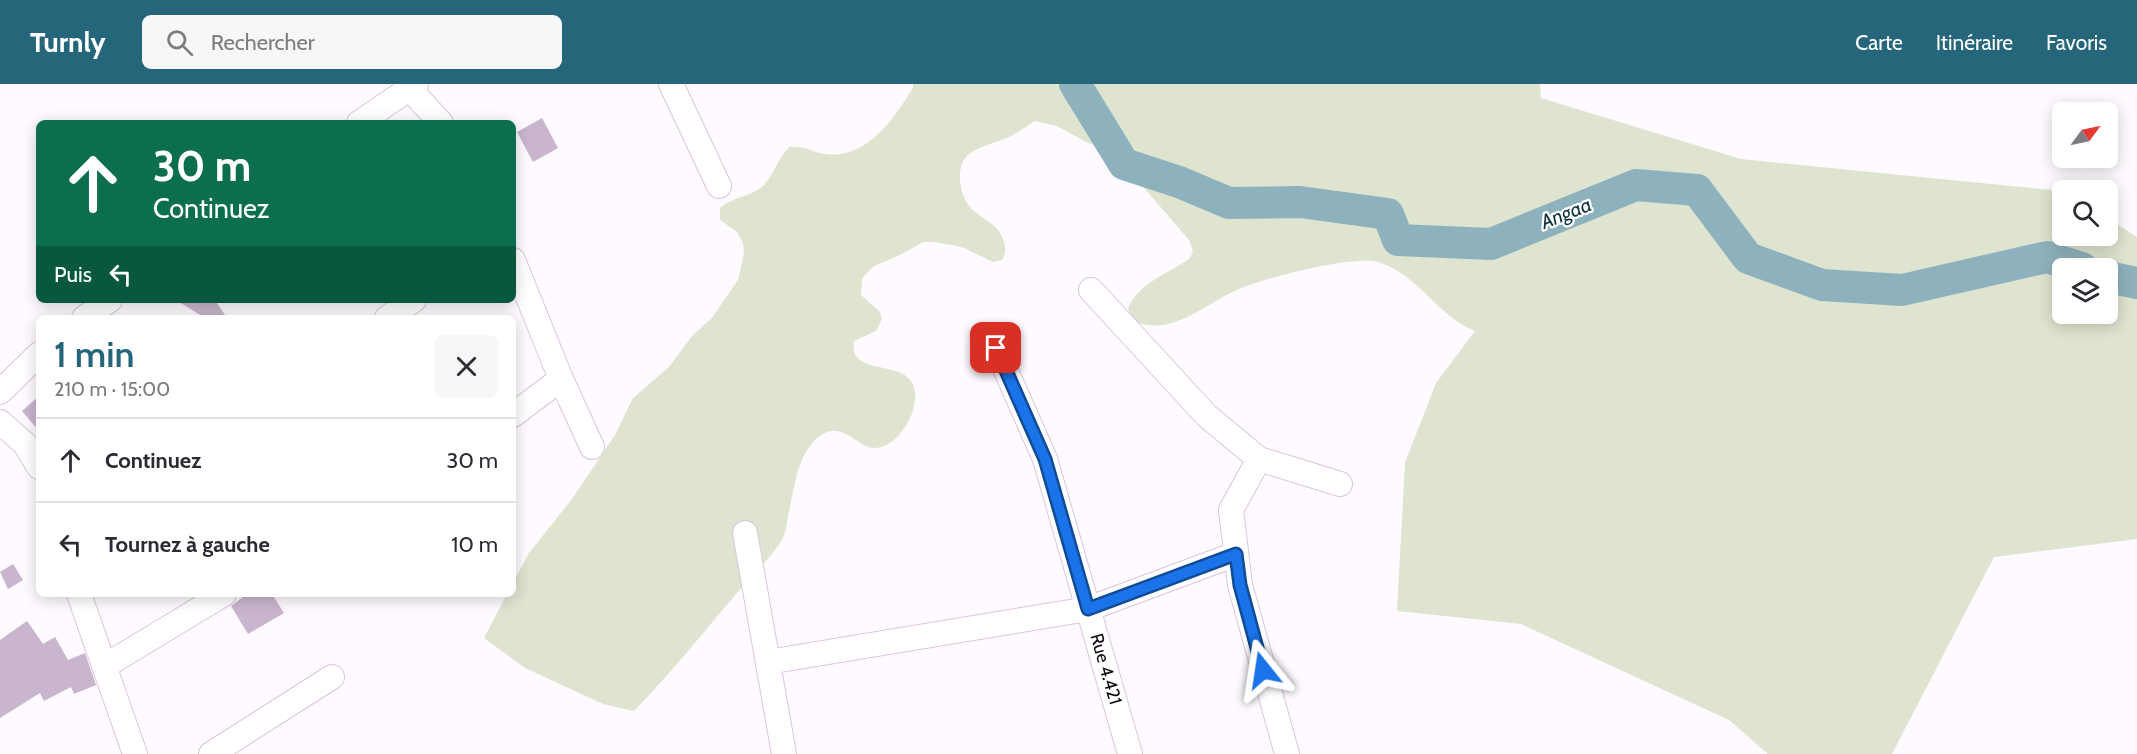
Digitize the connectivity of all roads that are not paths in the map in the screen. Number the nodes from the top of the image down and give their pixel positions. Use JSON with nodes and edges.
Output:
{"nodes":[{"id":1,"x":671,"y":84,"type":"edge"},
{"id":2,"x":412,"y":86,"type":"edge"},
{"id":3,"x":363,"y":120,"type":"edge"},
{"id":4,"x":439,"y":120,"type":"edge"},
{"id":5,"x":719,"y":186,"type":"dead end"},
{"id":6,"x":516,"y":267,"type":"edge"},
{"id":7,"x":1091,"y":290,"type":"dead end"},
{"id":8,"x":106,"y":303,"type":"edge"},
{"id":9,"x":410,"y":303,"type":"edge"},
{"id":10,"x":88,"y":315,"type":"edge"},
{"id":11,"x":392,"y":315,"type":"edge"},
{"id":12,"x":996,"y":348,"type":"dead end"},
{"id":13,"x":36,"y":357,"type":"edge"},
{"id":14,"x":561,"y":379,"type":"junction"},
{"id":15,"x":0,"y":392,"type":"edge"},
{"id":16,"x":516,"y":413,"type":"edge"},
{"id":17,"x":0,"y":422,"type":"edge"},
{"id":18,"x":592,"y":447,"type":"dead end"},
{"id":19,"x":1259,"y":459,"type":"junction"},
{"id":20,"x":36,"y":462,"type":"edge"},
{"id":21,"x":1340,"y":484,"type":"dead end"},
{"id":22,"x":745,"y":533,"type":"dead end"},
{"id":23,"x":1236,"y":554,"type":"junction"},
{"id":24,"x":80,"y":597,"type":"edge"},
{"id":25,"x":219,"y":597,"type":"edge"},
{"id":26,"x":1088,"y":609,"type":"junction"},
{"id":27,"x":768,"y":662,"type":"junction"},
{"id":28,"x":105,"y":666,"type":"junction"},
{"id":29,"x":332,"y":677,"type":"dead end"},
{"id":30,"x":135,"y":754,"type":"edge"},
{"id":31,"x":211,"y":754,"type":"edge"},
{"id":32,"x":784,"y":754,"type":"edge"},
{"id":33,"x":1130,"y":754,"type":"edge"},
{"id":34,"x":1287,"y":754,"type":"edge"}],
"edges":[{"from":1,"to":5,"type":"street"},
{"from":2,"to":3,"type":"street"},
{"from":2,"to":4,"type":"street"},
{"from":6,"to":14,"type":"street"},
{"from":7,"to":19,"type":"street"},
{"from":8,"to":10,"type":"street"},
{"from":9,"to":11,"type":"street"},
{"from":12,"to":26,"type":"street","name":"Rue 4.421"},
{"from":13,"to":15,"type":"street"},
{"from":14,"to":16,"type":"street"},
{"from":14,"to":18,"type":"street"},
{"from":17,"to":20,"type":"street"},
{"from":19,"to":21,"type":"street"},
{"from":19,"to":23,"type":"street"},
{"from":22,"to":27,"type":"street"},
{"from":23,"to":26,"type":"street"},
{"from":23,"to":34,"type":"street"},
{"from":24,"to":28,"type":"street"},
{"from":25,"to":28,"type":"street"},
{"from":26,"to":27,"type":"street"},
{"from":26,"to":33,"type":"street","name":"Rue 4.421"},
{"from":27,"to":32,"type":"street"},
{"from":28,"to":30,"type":"street"},
{"from":29,"to":31,"type":"street"}]}
